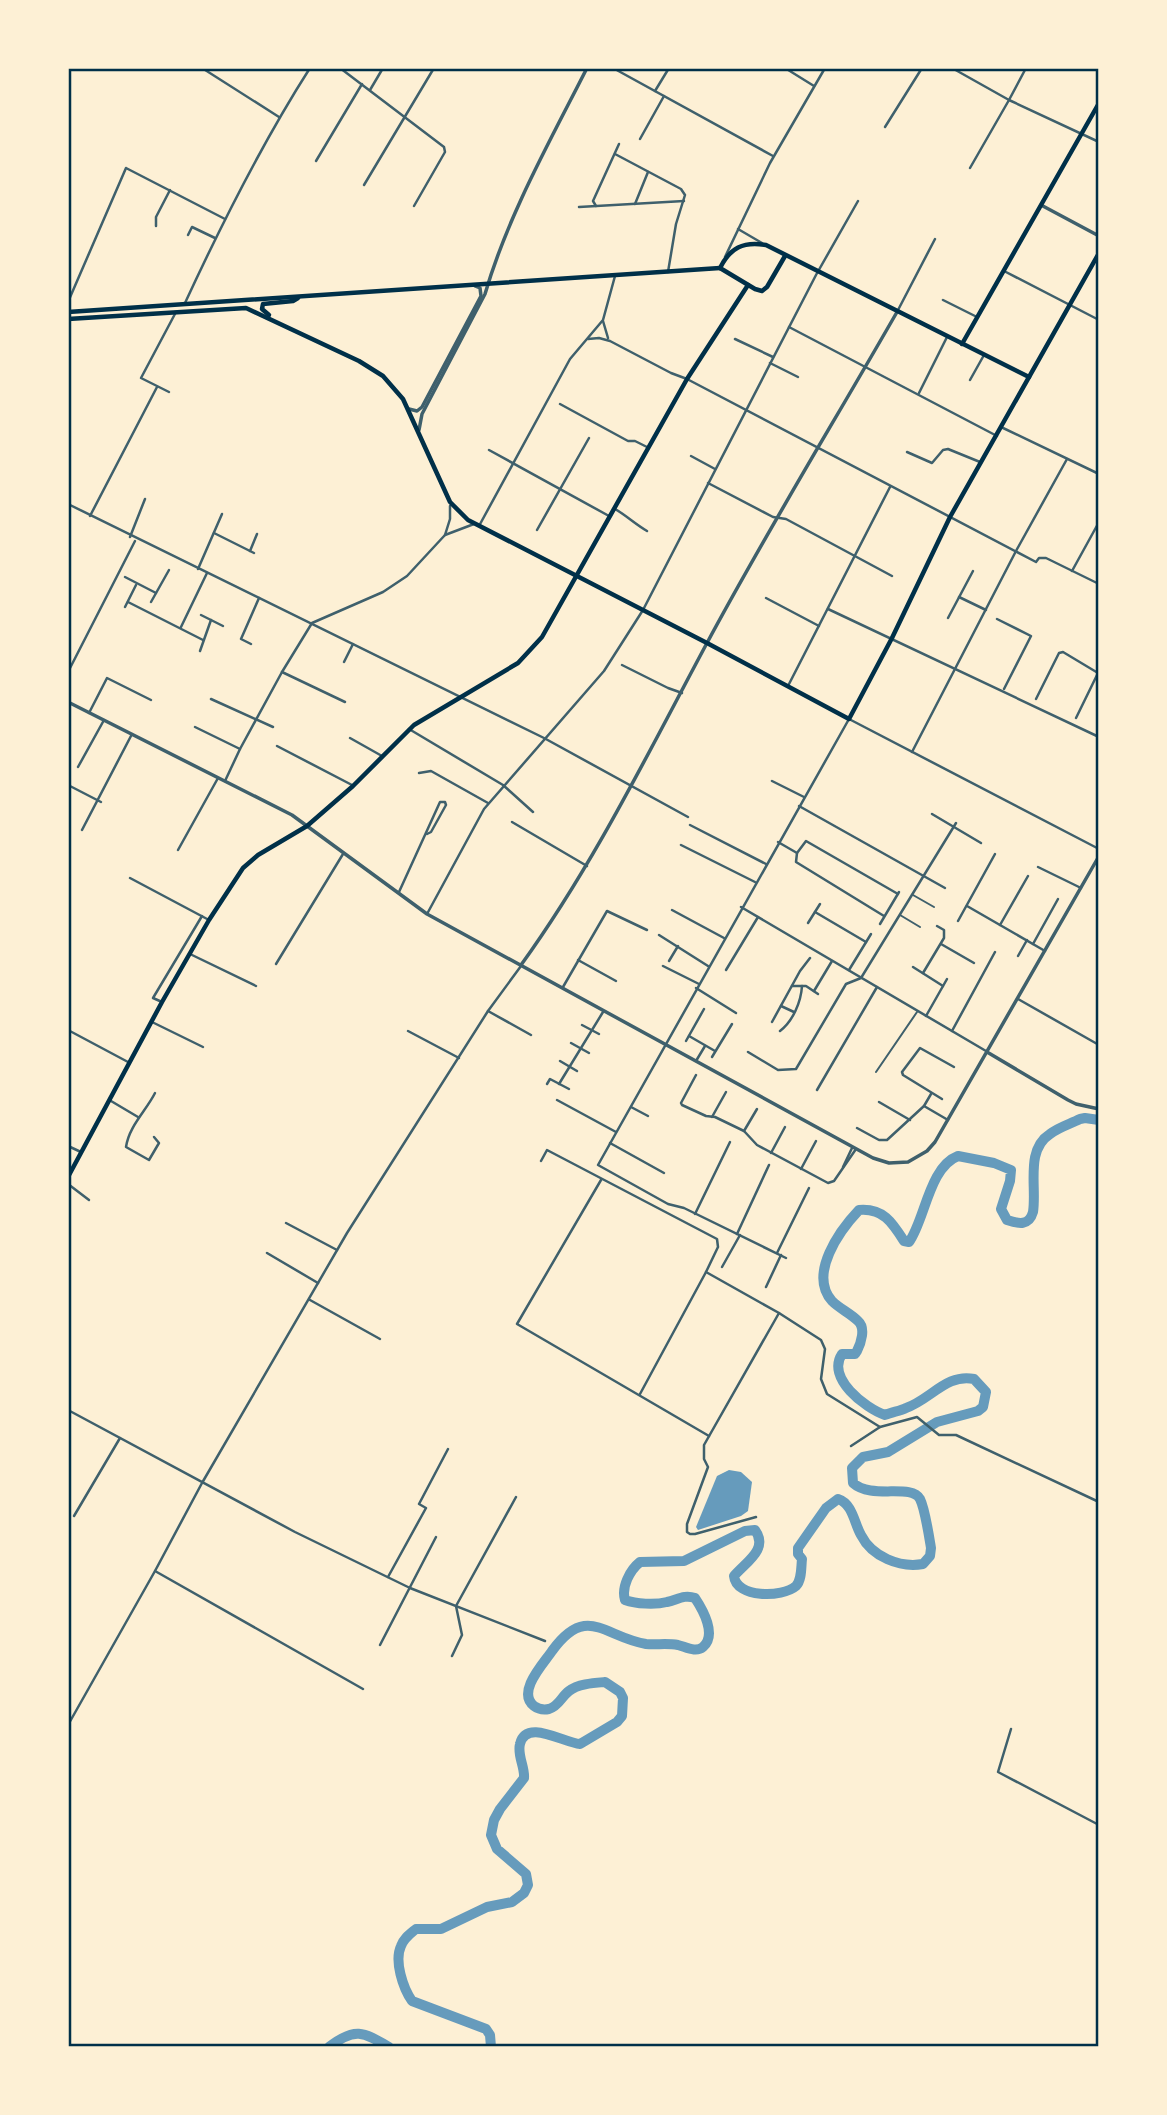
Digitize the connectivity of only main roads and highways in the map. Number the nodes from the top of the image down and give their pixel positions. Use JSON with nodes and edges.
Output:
{"nodes":[{"id":1,"x":1099,"y":103,"type":"edge"},
{"id":2,"x":1099,"y":253,"type":"edge"},
{"id":3,"x":785,"y":256,"type":"junction"},
{"id":4,"x":720,"y":268,"type":"junction"},
{"id":5,"x":748,"y":285,"type":"junction"},
{"id":6,"x":298,"y":297,"type":"junction"},
{"id":7,"x":68,"y":312,"type":"edge"},
{"id":8,"x":269,"y":318,"type":"junction"},
{"id":9,"x":68,"y":319,"type":"edge"},
{"id":10,"x":962,"y":344,"type":"junction"},
{"id":11,"x":1029,"y":377,"type":"junction"},
{"id":12,"x":577,"y":577,"type":"junction"},
{"id":13,"x":68,"y":1177,"type":"edge"}],
"edges":[{"from":1,"to":10,"type":"main road"},
{"from":2,"to":11,"type":"main road"},
{"from":3,"to":4,"type":"main road"},
{"from":3,"to":5,"type":"main road"},
{"from":3,"to":10,"type":"main road"},
{"from":4,"to":5,"type":"main road"},
{"from":4,"to":6,"type":"main road"},
{"from":5,"to":12,"type":"main road"},
{"from":6,"to":7,"type":"main road"},
{"from":6,"to":8,"type":"main road"},
{"from":8,"to":9,"type":"main road"},
{"from":8,"to":12,"type":"main road"},
{"from":10,"to":11,"type":"main road"},
{"from":11,"to":12,"type":"main road"},
{"from":12,"to":13,"type":"main road"}]}
